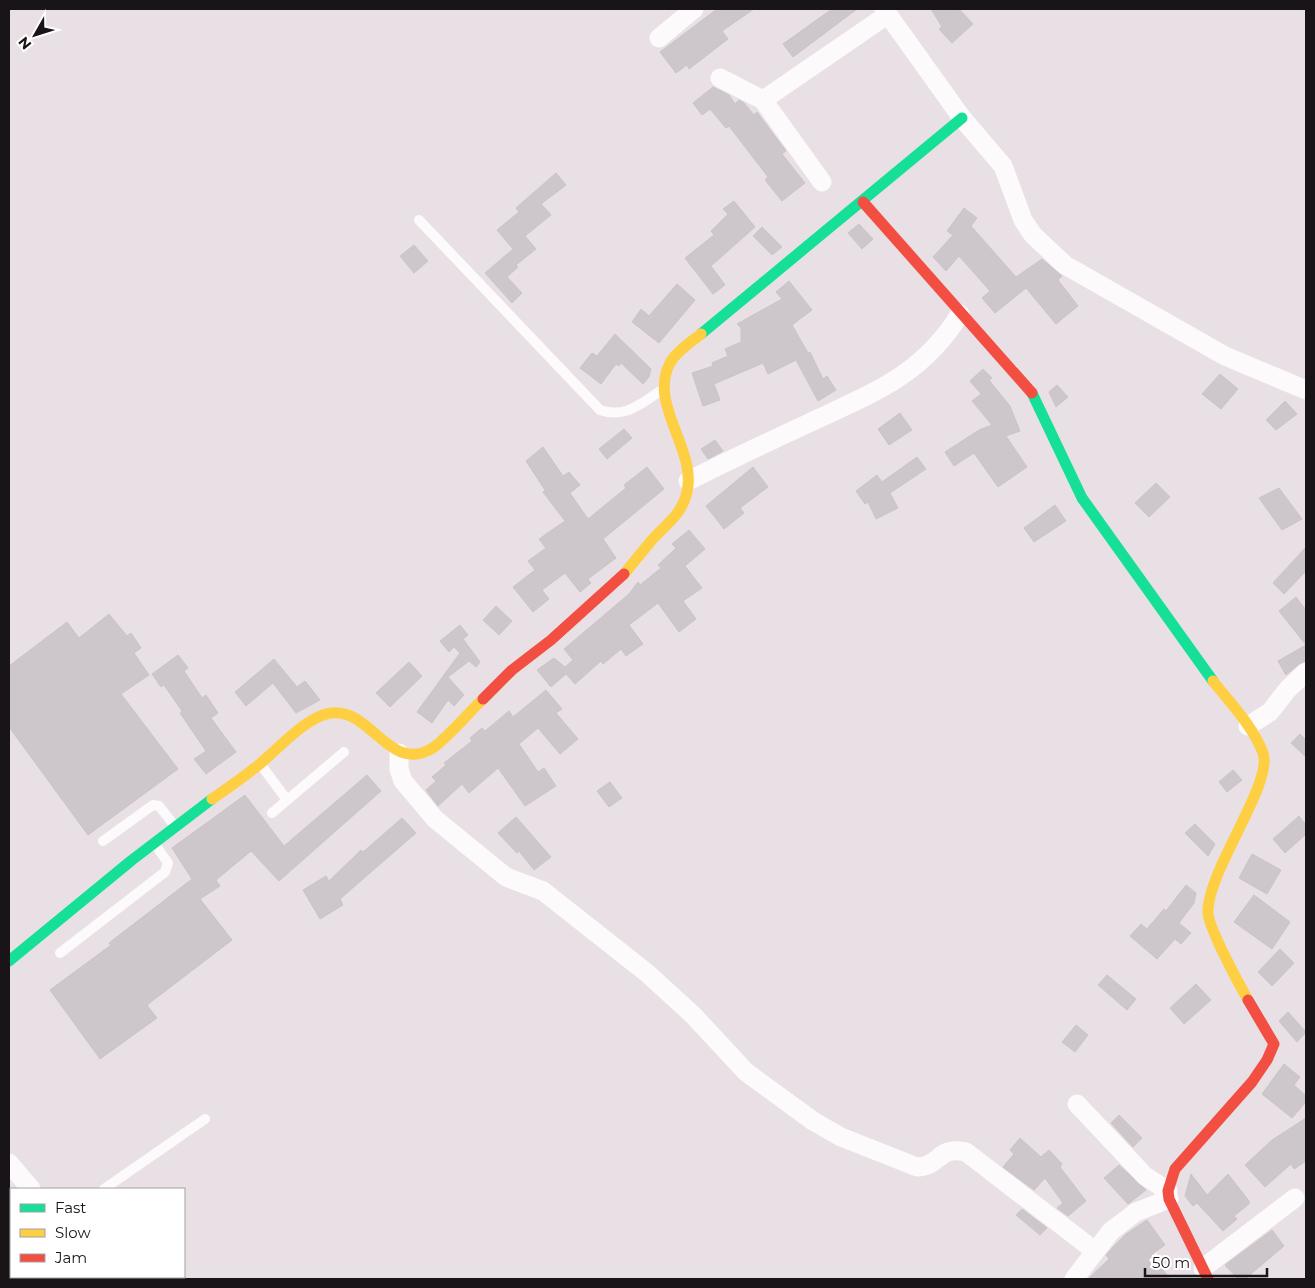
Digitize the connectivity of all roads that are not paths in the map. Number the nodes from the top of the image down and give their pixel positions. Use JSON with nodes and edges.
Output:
{"nodes":[{"id":1,"x":694,"y":9,"type":"edge"},
{"id":2,"x":886,"y":12,"type":"edge"},
{"id":3,"x":659,"y":38,"type":"dead end"},
{"id":4,"x":720,"y":78,"type":"dead end"},
{"id":5,"x":763,"y":100,"type":"junction"},
{"id":6,"x":962,"y":118,"type":"junction"},
{"id":7,"x":822,"y":182,"type":"dead end"},
{"id":8,"x":863,"y":202,"type":"junction"},
{"id":9,"x":419,"y":220,"type":"dead end"},
{"id":10,"x":960,"y":314,"type":"junction"},
{"id":11,"x":665,"y":388,"type":"junction"},
{"id":12,"x":1306,"y":390,"type":"edge"},
{"id":13,"x":688,"y":481,"type":"junction"},
{"id":14,"x":1306,"y":672,"type":"edge"},
{"id":15,"x":1248,"y":726,"type":"junction"},
{"id":16,"x":344,"y":752,"type":"dead end"},
{"id":17,"x":399,"y":753,"type":"junction"},
{"id":18,"x":260,"y":764,"type":"junction"},
{"id":19,"x":287,"y":800,"type":"junction"},
{"id":20,"x":272,"y":813,"type":"dead end"},
{"id":21,"x":175,"y":826,"type":"junction"},
{"id":22,"x":103,"y":840,"type":"dead end"},
{"id":23,"x":154,"y":843,"type":"junction"},
{"id":24,"x":60,"y":953,"type":"dead end"},
{"id":25,"x":9,"y":961,"type":"edge"},
{"id":26,"x":1077,"y":1104,"type":"dead end"},
{"id":27,"x":205,"y":1118,"type":"dead end"},
{"id":28,"x":9,"y":1163,"type":"edge"},
{"id":29,"x":30,"y":1188,"type":"edge"},
{"id":30,"x":105,"y":1188,"type":"edge"},
{"id":31,"x":1168,"y":1195,"type":"junction"},
{"id":32,"x":1295,"y":1198,"type":"dead end"},
{"id":33,"x":1095,"y":1251,"type":"junction"},
{"id":34,"x":1206,"y":1273,"type":"edge"},
{"id":35,"x":1074,"y":1279,"type":"edge"}],
"edges":[{"from":1,"to":3,"type":"street"},
{"from":2,"to":5,"type":"street"},
{"from":2,"to":6,"type":"street"},
{"from":4,"to":5,"type":"street"},
{"from":5,"to":7,"type":"street"},
{"from":6,"to":8,"type":"street"},
{"from":6,"to":12,"type":"street"},
{"from":8,"to":10,"type":"street"},
{"from":8,"to":11,"type":"street"},
{"from":9,"to":11,"type":"lane"},
{"from":10,"to":13,"type":"street"},
{"from":10,"to":15,"type":"street"},
{"from":11,"to":13,"type":"street"},
{"from":13,"to":17,"type":"street"},
{"from":14,"to":15,"type":"street"},
{"from":15,"to":31,"type":"street"},
{"from":16,"to":19,"type":"lane"},
{"from":17,"to":18,"type":"street"},
{"from":17,"to":33,"type":"street"},
{"from":18,"to":19,"type":"lane"},
{"from":18,"to":21,"type":"street"},
{"from":19,"to":20,"type":"lane"},
{"from":21,"to":22,"type":"lane"},
{"from":21,"to":23,"type":"street"},
{"from":23,"to":24,"type":"lane"},
{"from":23,"to":25,"type":"street"},
{"from":26,"to":31,"type":"street"},
{"from":27,"to":30,"type":"lane"},
{"from":28,"to":29,"type":"street"},
{"from":31,"to":33,"type":"street"},
{"from":31,"to":34,"type":"street"},
{"from":32,"to":34,"type":"street"},
{"from":33,"to":35,"type":"street"}]}
